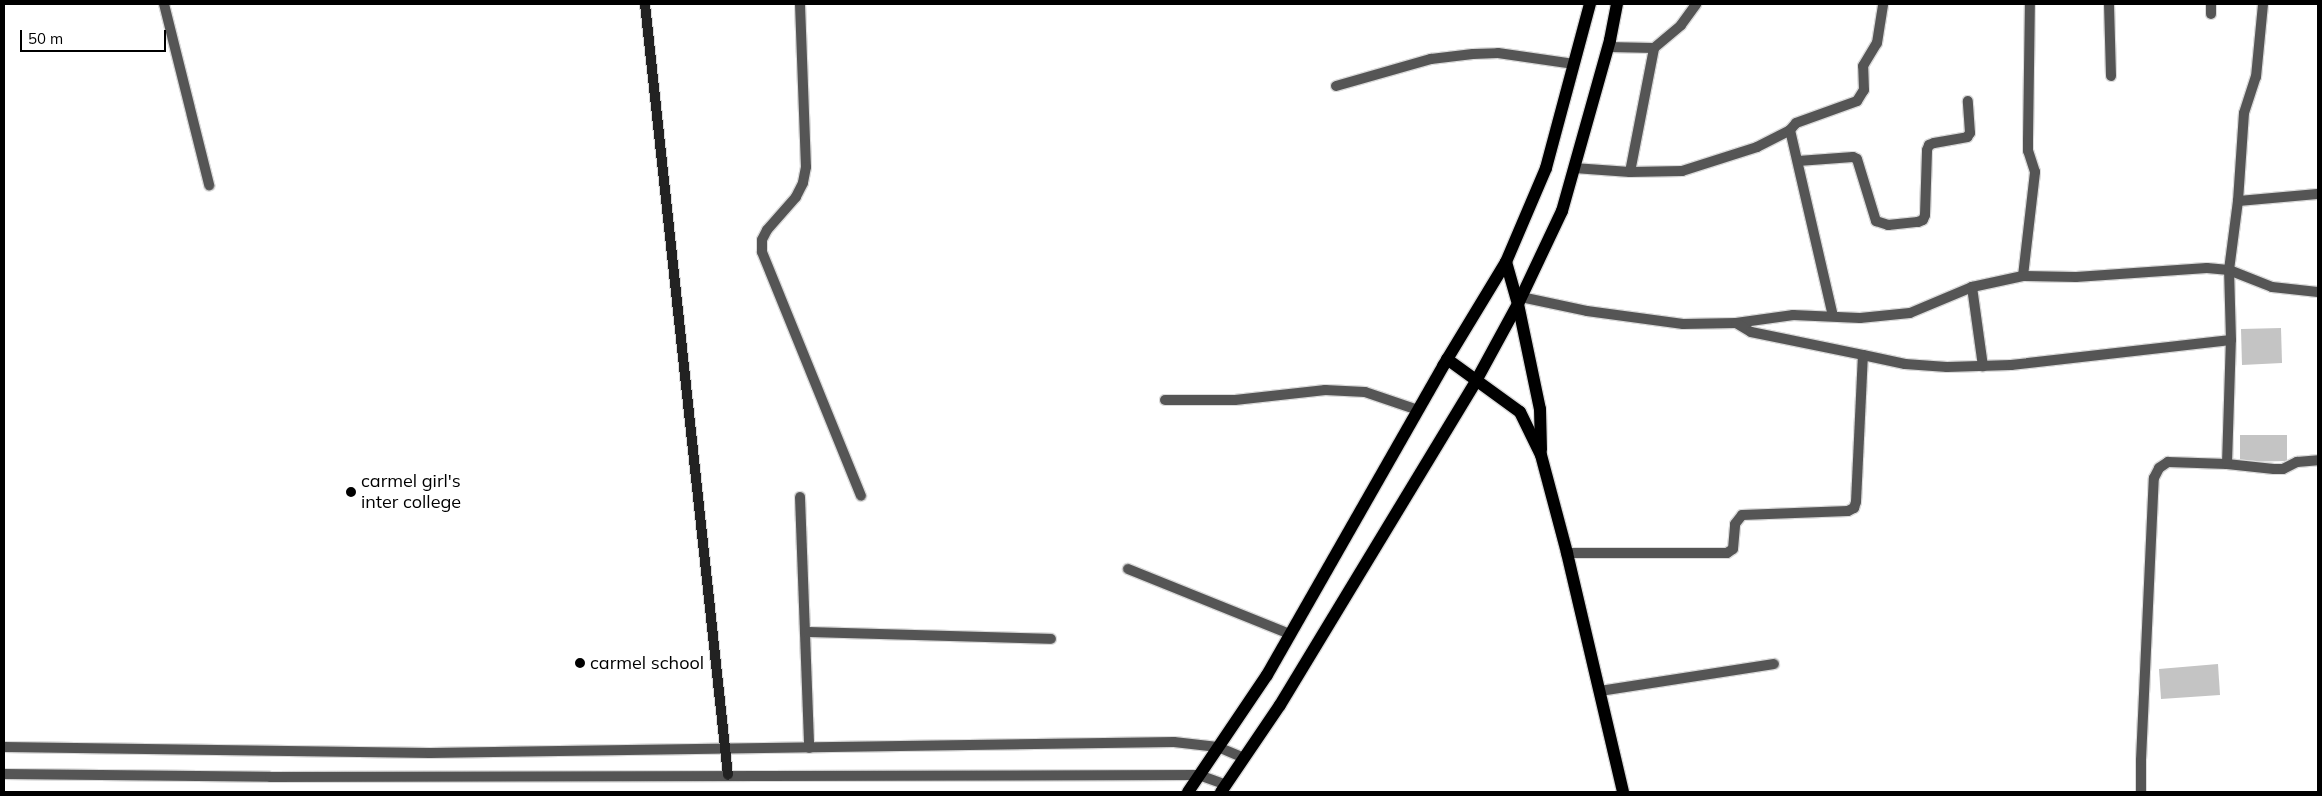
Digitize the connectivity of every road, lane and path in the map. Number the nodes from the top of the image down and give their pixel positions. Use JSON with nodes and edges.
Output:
{"nodes":[{"id":1,"x":164,"y":4,"type":"edge"},
{"id":2,"x":645,"y":4,"type":"edge"},
{"id":3,"x":800,"y":4,"type":"edge"},
{"id":4,"x":1590,"y":4,"type":"edge"},
{"id":5,"x":1617,"y":4,"type":"edge"},
{"id":6,"x":1696,"y":4,"type":"edge"},
{"id":7,"x":1883,"y":4,"type":"edge"},
{"id":8,"x":2030,"y":4,"type":"edge"},
{"id":9,"x":2110,"y":4,"type":"edge"},
{"id":10,"x":2263,"y":4,"type":"edge"},
{"id":11,"x":1608,"y":47,"type":"junction"},
{"id":12,"x":1654,"y":48,"type":"junction"},
{"id":13,"x":1574,"y":64,"type":"junction"},
{"id":14,"x":2111,"y":76,"type":"dead end"},
{"id":15,"x":1336,"y":86,"type":"dead end"},
{"id":16,"x":1968,"y":101,"type":"dead end"},
{"id":17,"x":1790,"y":130,"type":"junction"},
{"id":18,"x":1798,"y":161,"type":"junction"},
{"id":19,"x":1574,"y":168,"type":"junction"},
{"id":20,"x":1630,"y":172,"type":"junction"},
{"id":21,"x":210,"y":185,"type":"dead end"},
{"id":22,"x":2318,"y":194,"type":"edge"},
{"id":23,"x":2238,"y":200,"type":"junction"},
{"id":24,"x":1506,"y":262,"type":"junction"},
{"id":25,"x":2229,"y":270,"type":"junction"},
{"id":26,"x":2023,"y":276,"type":"junction"},
{"id":27,"x":1972,"y":286,"type":"junction"},
{"id":28,"x":2318,"y":292,"type":"edge"},
{"id":29,"x":1519,"y":300,"type":"junction"},
{"id":30,"x":1833,"y":316,"type":"junction"},
{"id":31,"x":1736,"y":323,"type":"junction"},
{"id":32,"x":2231,"y":340,"type":"junction"},
{"id":33,"x":1863,"y":355,"type":"junction"},
{"id":34,"x":1447,"y":359,"type":"junction"},
{"id":35,"x":1983,"y":366,"type":"junction"},
{"id":36,"x":1476,"y":381,"type":"junction"},
{"id":37,"x":1165,"y":400,"type":"dead end"},
{"id":38,"x":1418,"y":410,"type":"junction"},
{"id":39,"x":1541,"y":455,"type":"junction"},
{"id":40,"x":2318,"y":460,"type":"edge"},
{"id":41,"x":2227,"y":464,"type":"junction"},
{"id":42,"x":861,"y":496,"type":"dead end"},
{"id":43,"x":800,"y":498,"type":"dead end"},
{"id":44,"x":1567,"y":553,"type":"junction"},
{"id":45,"x":1128,"y":568,"type":"dead end"},
{"id":46,"x":805,"y":632,"type":"junction"},
{"id":47,"x":1290,"y":634,"type":"junction"},
{"id":48,"x":1051,"y":638,"type":"dead end"},
{"id":49,"x":1774,"y":664,"type":"dead end"},
{"id":50,"x":1600,"y":691,"type":"junction"},
{"id":51,"x":4,"y":747,"type":"edge"},
{"id":52,"x":1218,"y":747,"type":"junction"},
{"id":53,"x":809,"y":748,"type":"junction"},
{"id":54,"x":725,"y":749,"type":"junction"},
{"id":55,"x":1244,"y":758,"type":"junction"},
{"id":56,"x":4,"y":774,"type":"edge"},
{"id":57,"x":728,"y":775,"type":"junction"},
{"id":58,"x":1199,"y":775,"type":"junction"},
{"id":59,"x":1223,"y":789,"type":"edge"},
{"id":60,"x":1188,"y":792,"type":"edge"},
{"id":61,"x":1623,"y":792,"type":"edge"},
{"id":62,"x":2142,"y":792,"type":"edge"}],
"edges":[{"from":1,"to":21,"type":"street"},
{"from":2,"to":54,"type":"street"},
{"from":3,"to":42,"type":"street"},
{"from":4,"to":13,"type":"main road"},
{"from":5,"to":11,"type":"main road"},
{"from":6,"to":12,"type":"street"},
{"from":7,"to":17,"type":"street"},
{"from":8,"to":26,"type":"street"},
{"from":9,"to":14,"type":"street"},
{"from":10,"to":23,"type":"street"},
{"from":11,"to":12,"type":"street"},
{"from":11,"to":19,"type":"main road"},
{"from":12,"to":20,"type":"street"},
{"from":13,"to":15,"type":"street"},
{"from":13,"to":24,"type":"main road"},
{"from":16,"to":18,"type":"street"},
{"from":17,"to":18,"type":"street"},
{"from":17,"to":20,"type":"street"},
{"from":18,"to":30,"type":"street"},
{"from":19,"to":20,"type":"street"},
{"from":19,"to":29,"type":"main road"},
{"from":22,"to":23,"type":"street"},
{"from":23,"to":25,"type":"street"},
{"from":24,"to":29,"type":"main road"},
{"from":24,"to":34,"type":"main road"},
{"from":25,"to":26,"type":"street"},
{"from":25,"to":28,"type":"street"},
{"from":25,"to":32,"type":"street"},
{"from":26,"to":27,"type":"street"},
{"from":27,"to":30,"type":"street"},
{"from":27,"to":35,"type":"street"},
{"from":29,"to":31,"type":"street"},
{"from":29,"to":36,"type":"main road"},
{"from":29,"to":39,"type":"main road"},
{"from":30,"to":31,"type":"street"},
{"from":31,"to":33,"type":"street"},
{"from":32,"to":35,"type":"street"},
{"from":32,"to":41,"type":"street"},
{"from":33,"to":35,"type":"street"},
{"from":33,"to":44,"type":"street"},
{"from":34,"to":36,"type":"main road"},
{"from":34,"to":38,"type":"main road"},
{"from":36,"to":39,"type":"main road"},
{"from":36,"to":55,"type":"main road"},
{"from":37,"to":38,"type":"street"},
{"from":38,"to":47,"type":"main road"},
{"from":39,"to":44,"type":"main road"},
{"from":40,"to":41,"type":"street"},
{"from":41,"to":62,"type":"street"},
{"from":43,"to":46,"type":"street"},
{"from":44,"to":50,"type":"main road"},
{"from":45,"to":47,"type":"street"},
{"from":46,"to":48,"type":"street"},
{"from":46,"to":53,"type":"street"},
{"from":47,"to":52,"type":"main road"},
{"from":49,"to":50,"type":"street"},
{"from":50,"to":61,"type":"main road"},
{"from":51,"to":54,"type":"street"},
{"from":52,"to":53,"type":"street"},
{"from":52,"to":55,"type":"street"},
{"from":52,"to":58,"type":"main road"},
{"from":53,"to":54,"type":"street"},
{"from":54,"to":57,"type":"street"},
{"from":55,"to":59,"type":"main road"},
{"from":56,"to":57,"type":"street"},
{"from":57,"to":58,"type":"street"},
{"from":58,"to":59,"type":"street"},
{"from":58,"to":60,"type":"main road"}]}
